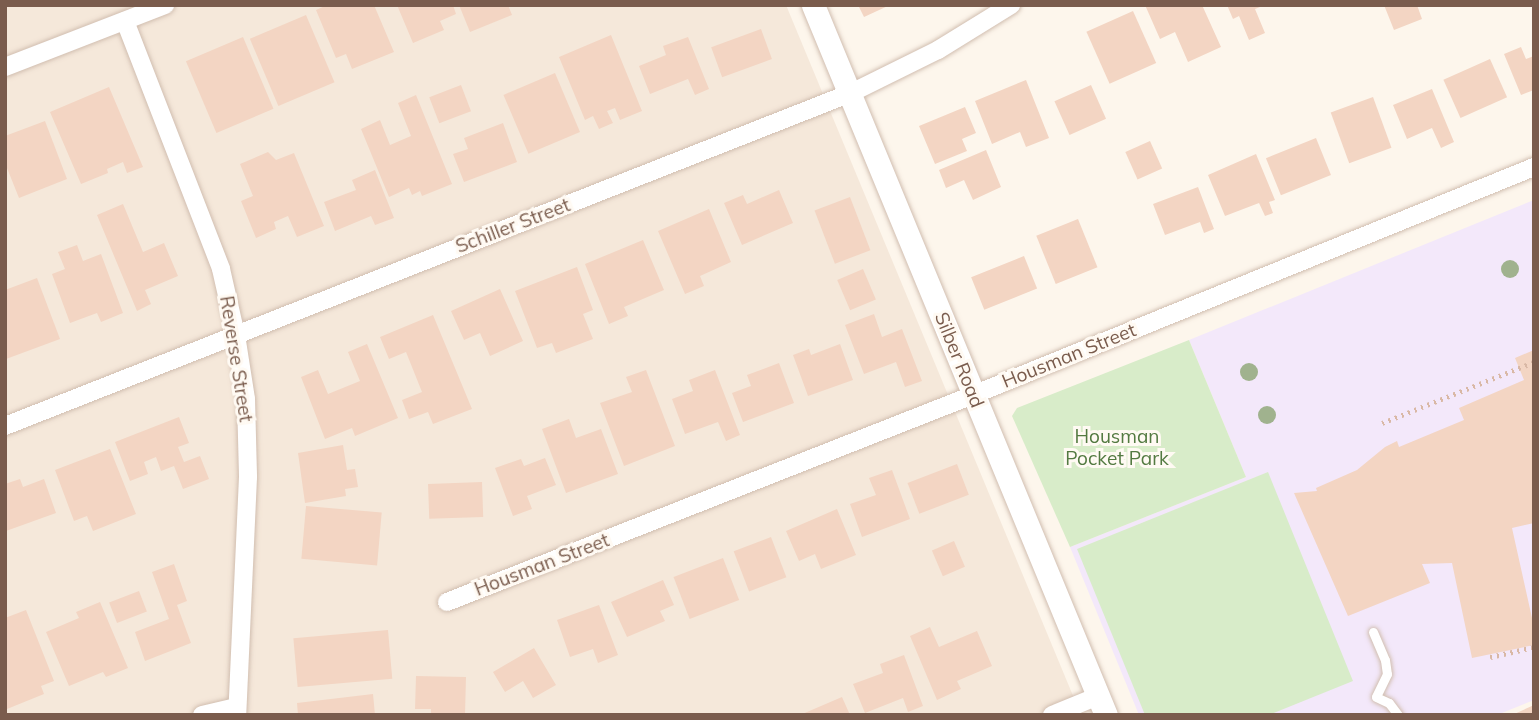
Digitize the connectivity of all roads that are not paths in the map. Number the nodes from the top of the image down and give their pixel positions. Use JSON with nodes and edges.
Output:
{"nodes":[{"id":1,"x":165,"y":5,"type":"edge"},
{"id":2,"x":813,"y":5,"type":"edge"},
{"id":3,"x":1011,"y":5,"type":"edge"},
{"id":4,"x":125,"y":21,"type":"junction"},
{"id":5,"x":5,"y":67,"type":"edge"},
{"id":6,"x":851,"y":93,"type":"junction"},
{"id":7,"x":1534,"y":167,"type":"edge"},
{"id":8,"x":236,"y":335,"type":"junction"},
{"id":9,"x":973,"y":395,"type":"junction"},
{"id":10,"x":5,"y":426,"type":"edge"},
{"id":11,"x":447,"y":602,"type":"dead end"},
{"id":12,"x":1373,"y":632,"type":"dead end"},
{"id":13,"x":1102,"y":706,"type":"edge"},
{"id":14,"x":237,"y":711,"type":"edge"},
{"id":15,"x":202,"y":715,"type":"edge"},
{"id":16,"x":1052,"y":715,"type":"edge"},
{"id":17,"x":1398,"y":715,"type":"edge"}],
"edges":[{"from":1,"to":4,"type":"street"},
{"from":2,"to":6,"type":"street","name":"Silber Road"},
{"from":3,"to":6,"type":"street","name":"Schiller Street"},
{"from":4,"to":5,"type":"street"},
{"from":4,"to":8,"type":"street","name":"Reverse Street"},
{"from":6,"to":8,"type":"street","name":"Schiller Street"},
{"from":6,"to":9,"type":"street","name":"Silber Road"},
{"from":7,"to":9,"type":"street","name":"Housman Street"},
{"from":8,"to":10,"type":"street","name":"Schiller Street"},
{"from":8,"to":14,"type":"street","name":"Reverse Street"},
{"from":9,"to":11,"type":"street","name":"Housman Street"},
{"from":9,"to":13,"type":"street","name":"Silber Road"},
{"from":12,"to":17,"type":"lane"},
{"from":13,"to":16,"type":"street"},
{"from":14,"to":15,"type":"street"}]}
